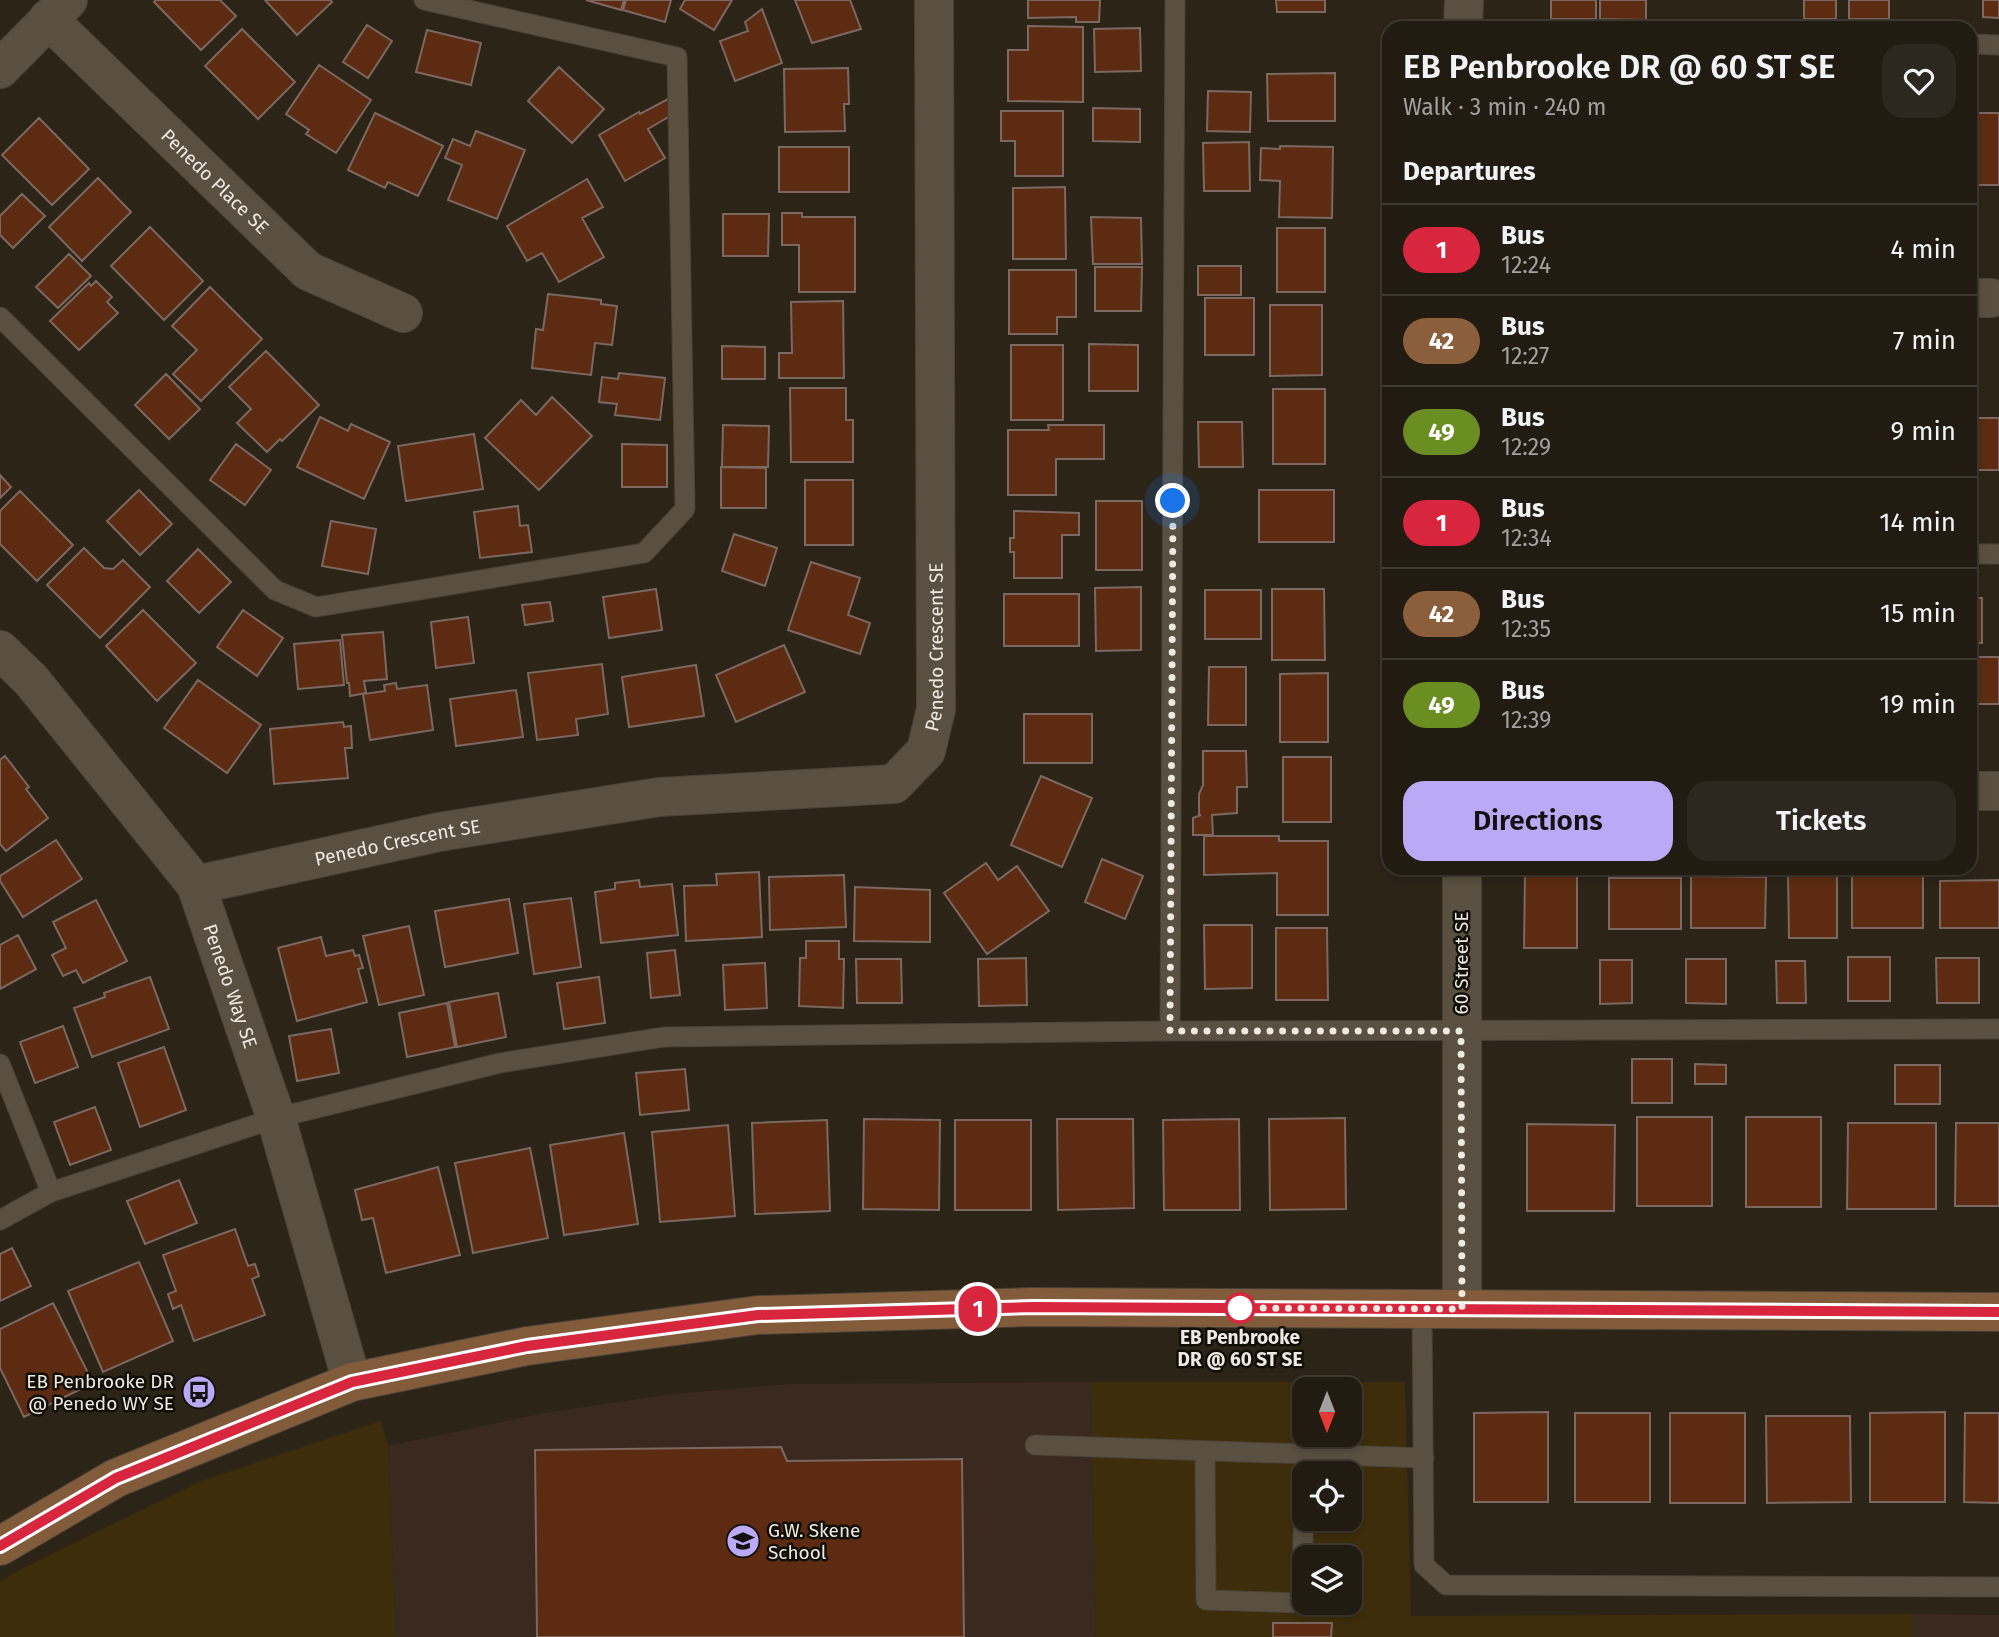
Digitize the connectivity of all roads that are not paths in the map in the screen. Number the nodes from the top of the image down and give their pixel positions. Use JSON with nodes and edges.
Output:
{"nodes":[{"id":1,"x":424,"y":0,"type":"edge"},
{"id":2,"x":934,"y":0,"type":"edge"},
{"id":3,"x":1175,"y":0,"type":"edge"},
{"id":4,"x":1464,"y":0,"type":"edge"},
{"id":5,"x":58,"y":10,"type":"edge"},
{"id":6,"x":1463,"y":21,"type":"edge"},
{"id":7,"x":1977,"y":44,"type":"edge"},
{"id":8,"x":1999,"y":44,"type":"edge"},
{"id":9,"x":0,"y":69,"type":"edge"},
{"id":10,"x":403,"y":313,"type":"dead end"},
{"id":11,"x":0,"y":317,"type":"edge"},
{"id":12,"x":1977,"y":554,"type":"edge"},
{"id":13,"x":1999,"y":554,"type":"edge"},
{"id":14,"x":0,"y":650,"type":"edge"},
{"id":15,"x":1977,"y":791,"type":"edge"},
{"id":16,"x":1999,"y":792,"type":"edge"},
{"id":17,"x":1462,"y":875,"type":"edge"},
{"id":18,"x":196,"y":885,"type":"junction"},
{"id":19,"x":1999,"y":1029,"type":"edge"},
{"id":20,"x":1170,"y":1031,"type":"junction"},
{"id":21,"x":1461,"y":1031,"type":"junction"},
{"id":22,"x":0,"y":1064,"type":"edge"},
{"id":23,"x":276,"y":1118,"type":"junction"},
{"id":24,"x":51,"y":1192,"type":"junction"},
{"id":25,"x":0,"y":1220,"type":"edge"},
{"id":26,"x":1422,"y":1309,"type":"junction"},
{"id":27,"x":1462,"y":1309,"type":"junction"},
{"id":28,"x":1999,"y":1312,"type":"edge"},
{"id":29,"x":352,"y":1382,"type":"junction"},
{"id":30,"x":1035,"y":1445,"type":"dead end"},
{"id":31,"x":1206,"y":1452,"type":"junction"},
{"id":32,"x":1424,"y":1458,"type":"junction"},
{"id":33,"x":1362,"y":1461,"type":"edge"},
{"id":34,"x":1292,"y":1462,"type":"edge"},
{"id":35,"x":1303,"y":1531,"type":"edge"},
{"id":36,"x":0,"y":1546,"type":"edge"},
{"id":37,"x":1999,"y":1587,"type":"edge"}],
"edges":[{"from":1,"to":11,"type":"lane"},
{"from":2,"to":18,"type":"street","name":"Penedo Crescent SE"},
{"from":3,"to":20,"type":"lane"},
{"from":4,"to":6,"type":"street"},
{"from":5,"to":9,"type":"street"},
{"from":5,"to":10,"type":"street","name":"Penedo Place SE"},
{"from":7,"to":8,"type":"lane"},
{"from":12,"to":13,"type":"lane"},
{"from":14,"to":18,"type":"street","name":"Penedo Way SE"},
{"from":15,"to":16,"type":"street"},
{"from":17,"to":21,"type":"street","name":"60 Street SE"},
{"from":18,"to":23,"type":"street","name":"Penedo Way SE"},
{"from":19,"to":21,"type":"lane"},
{"from":20,"to":21,"type":"lane"},
{"from":20,"to":23,"type":"lane"},
{"from":21,"to":27,"type":"street","name":"60 Street SE"},
{"from":22,"to":24,"type":"lane"},
{"from":23,"to":24,"type":"lane"},
{"from":23,"to":29,"type":"street","name":"Penedo Way SE"},
{"from":24,"to":25,"type":"lane"},
{"from":26,"to":27,"type":"street"},
{"from":26,"to":29,"type":"street"},
{"from":26,"to":32,"type":"lane"},
{"from":27,"to":28,"type":"street"},
{"from":29,"to":36,"type":"street"},
{"from":30,"to":31,"type":"lane"},
{"from":31,"to":34,"type":"lane"},
{"from":31,"to":35,"type":"lane"},
{"from":32,"to":33,"type":"lane"},
{"from":32,"to":37,"type":"lane"}]}
